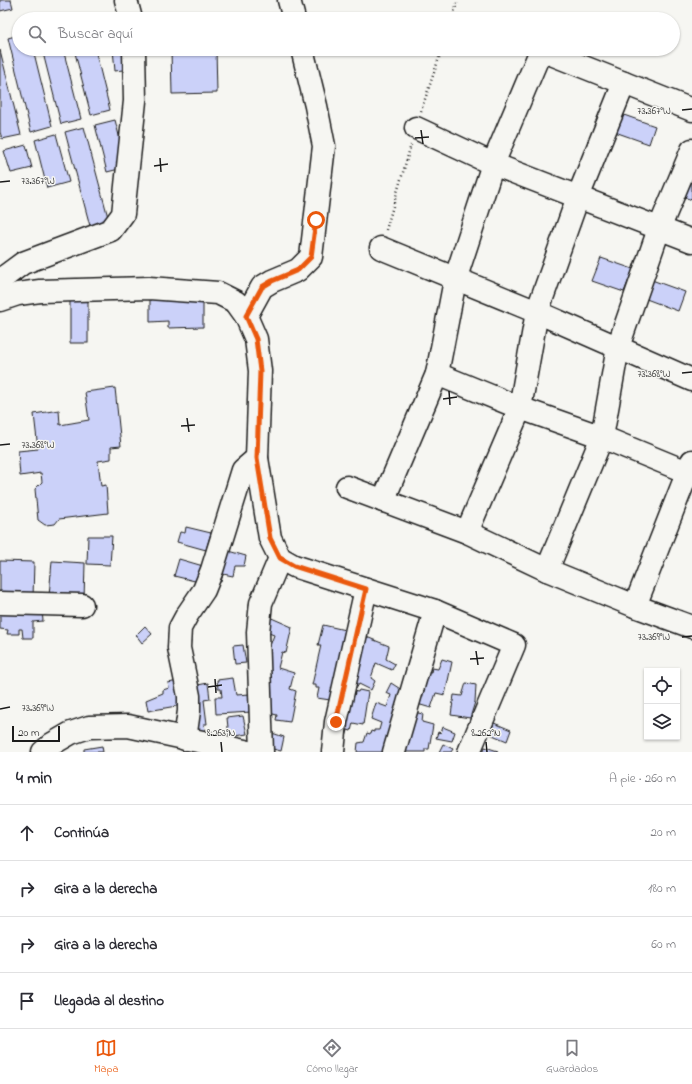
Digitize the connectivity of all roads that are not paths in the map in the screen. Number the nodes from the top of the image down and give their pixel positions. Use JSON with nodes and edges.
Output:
{"nodes":[{"id":1,"x":126,"y":0,"type":"edge"},
{"id":2,"x":289,"y":0,"type":"edge"},
{"id":3,"x":129,"y":12,"type":"edge"},
{"id":4,"x":292,"y":12,"type":"edge"},
{"id":5,"x":134,"y":56,"type":"edge"},
{"id":6,"x":304,"y":56,"type":"edge"},
{"id":7,"x":538,"y":56,"type":"edge"},
{"id":8,"x":556,"y":56,"type":"edge"},
{"id":9,"x":624,"y":83,"type":"junction"},
{"id":10,"x":692,"y":110,"type":"edge"},
{"id":11,"x":416,"y":128,"type":"road end"},
{"id":12,"x":692,"y":150,"type":"edge"},
{"id":13,"x":493,"y":164,"type":"junction"},
{"id":14,"x":578,"y":197,"type":"junction"},
{"id":15,"x":659,"y":229,"type":"junction"},
{"id":16,"x":692,"y":242,"type":"edge"},
{"id":17,"x":381,"y":248,"type":"road end"},
{"id":18,"x":0,"y":280,"type":"edge"},
{"id":19,"x":455,"y":280,"type":"junction"},
{"id":20,"x":0,"y":300,"type":"edge"},
{"id":21,"x":537,"y":312,"type":"junction"},
{"id":22,"x":246,"y":316,"type":"junction"},
{"id":23,"x":618,"y":347,"type":"junction"},
{"id":24,"x":437,"y":374,"type":"junction"},
{"id":25,"x":692,"y":380,"type":"edge"},
{"id":26,"x":520,"y":408,"type":"junction"},
{"id":27,"x":602,"y":437,"type":"junction"},
{"id":28,"x":257,"y":458,"type":"junction"},
{"id":29,"x":690,"y":469,"type":"edge"},
{"id":30,"x":347,"y":487,"type":"dead end"},
{"id":31,"x":383,"y":501,"type":"junction"},
{"id":32,"x":467,"y":532,"type":"junction"},
{"id":33,"x":280,"y":558,"type":"junction"},
{"id":34,"x":547,"y":570,"type":"junction"},
{"id":35,"x":366,"y":589,"type":"junction"},
{"id":36,"x":0,"y":603,"type":"edge"},
{"id":37,"x":82,"y":605,"type":"dead end"},
{"id":38,"x":635,"y":606,"type":"junction"},
{"id":39,"x":435,"y":611,"type":"junction"},
{"id":40,"x":692,"y":627,"type":"edge"},
{"id":41,"x":185,"y":739,"type":"junction"},
{"id":42,"x":43,"y":752,"type":"edge"},
{"id":43,"x":249,"y":752,"type":"edge"},
{"id":44,"x":262,"y":752,"type":"edge"},
{"id":45,"x":333,"y":752,"type":"edge"},
{"id":46,"x":394,"y":752,"type":"edge"},
{"id":47,"x":469,"y":752,"type":"edge"}],
"edges":[{"from":1,"to":3,"type":"street"},
{"from":2,"to":4,"type":"street"},
{"from":5,"to":18,"type":"street"},
{"from":6,"to":22,"type":"street"},
{"from":7,"to":13,"type":"street"},
{"from":8,"to":9,"type":"street"},
{"from":9,"to":10,"type":"street"},
{"from":9,"to":14,"type":"street"},
{"from":11,"to":13,"type":"street"},
{"from":12,"to":15,"type":"street"},
{"from":13,"to":14,"type":"street"},
{"from":13,"to":19,"type":"street"},
{"from":14,"to":15,"type":"street"},
{"from":14,"to":21,"type":"street"},
{"from":15,"to":16,"type":"street"},
{"from":15,"to":23,"type":"street"},
{"from":17,"to":19,"type":"street"},
{"from":19,"to":21,"type":"street"},
{"from":19,"to":24,"type":"street"},
{"from":20,"to":22,"type":"street"},
{"from":21,"to":23,"type":"street"},
{"from":21,"to":26,"type":"street"},
{"from":22,"to":28,"type":"street"},
{"from":23,"to":25,"type":"street"},
{"from":23,"to":27,"type":"street"},
{"from":24,"to":26,"type":"street"},
{"from":24,"to":31,"type":"street"},
{"from":26,"to":27,"type":"street"},
{"from":26,"to":32,"type":"street"},
{"from":27,"to":29,"type":"street"},
{"from":27,"to":34,"type":"street"},
{"from":28,"to":33,"type":"street"},
{"from":28,"to":41,"type":"street"},
{"from":29,"to":38,"type":"street"},
{"from":30,"to":31,"type":"street"},
{"from":31,"to":32,"type":"street"},
{"from":32,"to":34,"type":"street"},
{"from":33,"to":35,"type":"street"},
{"from":33,"to":44,"type":"street"},
{"from":34,"to":38,"type":"street"},
{"from":35,"to":39,"type":"street"},
{"from":35,"to":45,"type":"street"},
{"from":36,"to":37,"type":"street"},
{"from":38,"to":40,"type":"street"},
{"from":39,"to":46,"type":"street"},
{"from":39,"to":47,"type":"street"},
{"from":41,"to":42,"type":"street"},
{"from":41,"to":43,"type":"street"}]}
